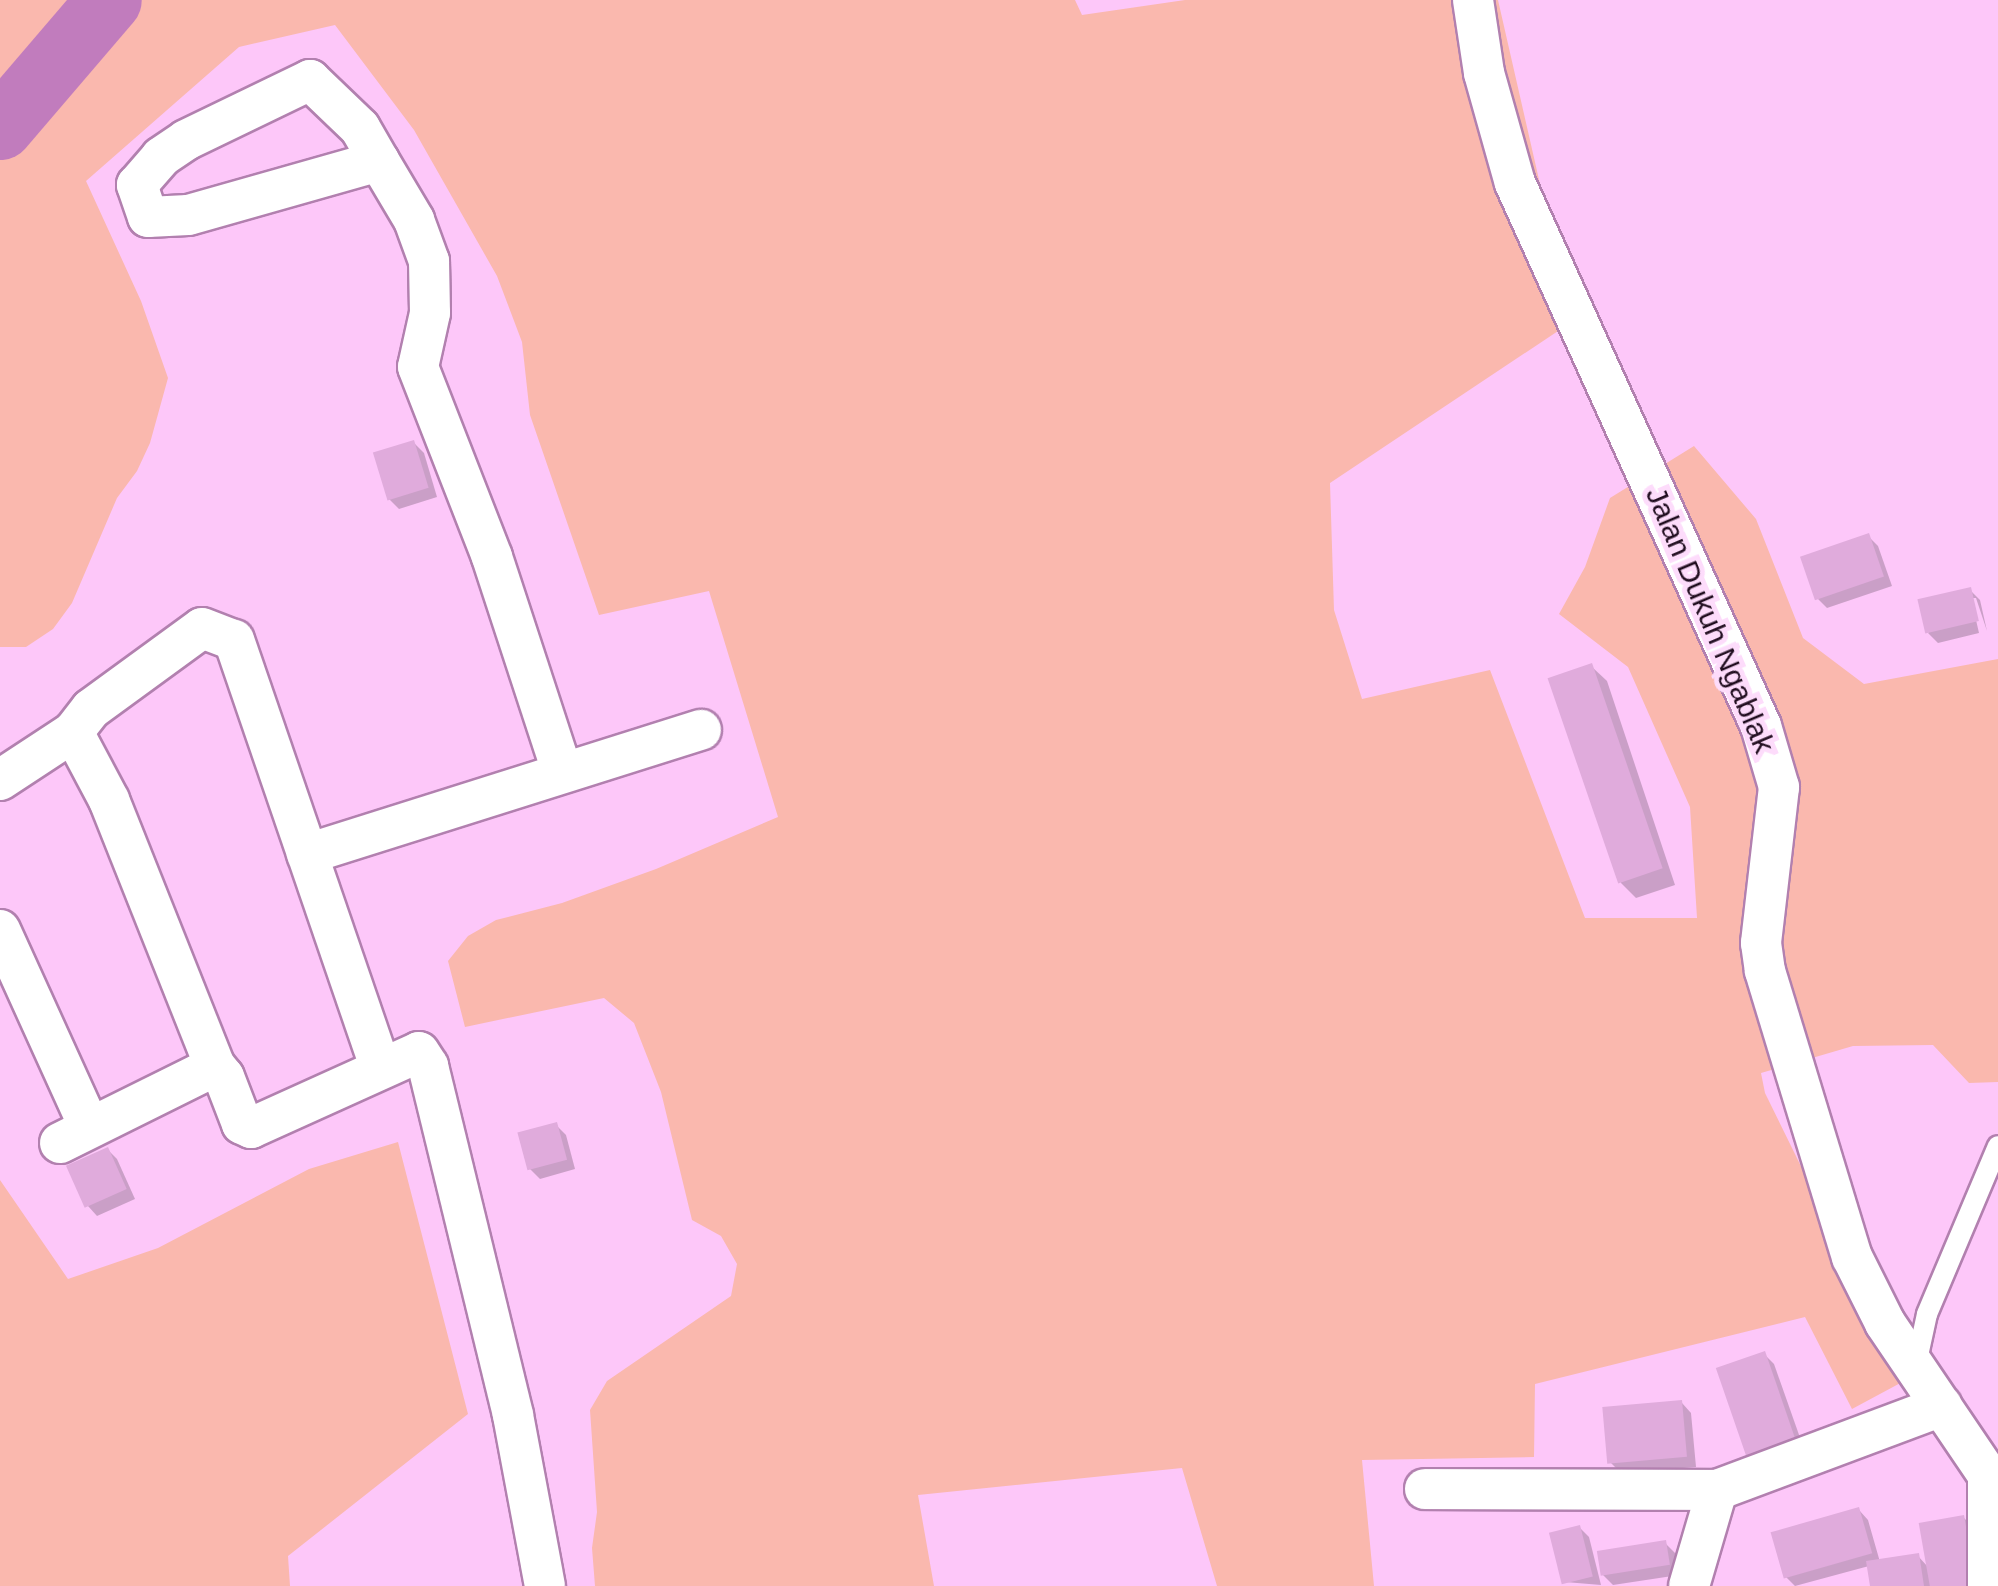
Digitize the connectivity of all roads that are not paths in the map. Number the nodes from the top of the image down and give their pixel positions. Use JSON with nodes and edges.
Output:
{"nodes":[{"id":1,"x":1473,"y":0,"type":"edge"},
{"id":2,"x":379,"y":161,"type":"junction"},
{"id":3,"x":702,"y":730,"type":"dead end"},
{"id":4,"x":74,"y":732,"type":"junction"},
{"id":5,"x":562,"y":771,"type":"junction"},
{"id":6,"x":0,"y":780,"type":"edge"},
{"id":7,"x":307,"y":854,"type":"junction"},
{"id":8,"x":0,"y":930,"type":"edge"},
{"id":9,"x":215,"y":1066,"type":"junction"},
{"id":10,"x":380,"y":1068,"type":"junction"},
{"id":11,"x":1998,"y":1146,"type":"edge"},
{"id":12,"x":1915,"y":1368,"type":"junction"},
{"id":13,"x":1942,"y":1406,"type":"junction"},
{"id":14,"x":1993,"y":1475,"type":"edge"},
{"id":15,"x":1425,"y":1489,"type":"dead end"},
{"id":16,"x":1716,"y":1490,"type":"junction"},
{"id":17,"x":545,"y":1586,"type":"edge"},
{"id":18,"x":1689,"y":1586,"type":"edge"},
{"id":19,"x":1988,"y":1586,"type":"edge"}],
"edges":[{"from":1,"to":12,"type":"street","name":"Jalan Dukuh Ngablak"},
{"from":2,"to":2,"type":"street"},
{"from":2,"to":5,"type":"street"},
{"from":3,"to":5,"type":"street"},
{"from":4,"to":6,"type":"street"},
{"from":4,"to":7,"type":"street"},
{"from":4,"to":9,"type":"street"},
{"from":5,"to":7,"type":"street"},
{"from":7,"to":10,"type":"street"},
{"from":8,"to":9,"type":"street"},
{"from":9,"to":10,"type":"street"},
{"from":10,"to":17,"type":"street"},
{"from":11,"to":12,"type":"lane"},
{"from":12,"to":13,"type":"street","name":"Jalan Dukuh Ngablak"},
{"from":13,"to":14,"type":"street","name":"Jalan Dukuh Ngablak"},
{"from":13,"to":16,"type":"street"},
{"from":14,"to":19,"type":"street","name":"Jalan Dukuh Ngablak"},
{"from":15,"to":16,"type":"street"},
{"from":16,"to":18,"type":"street"}]}
